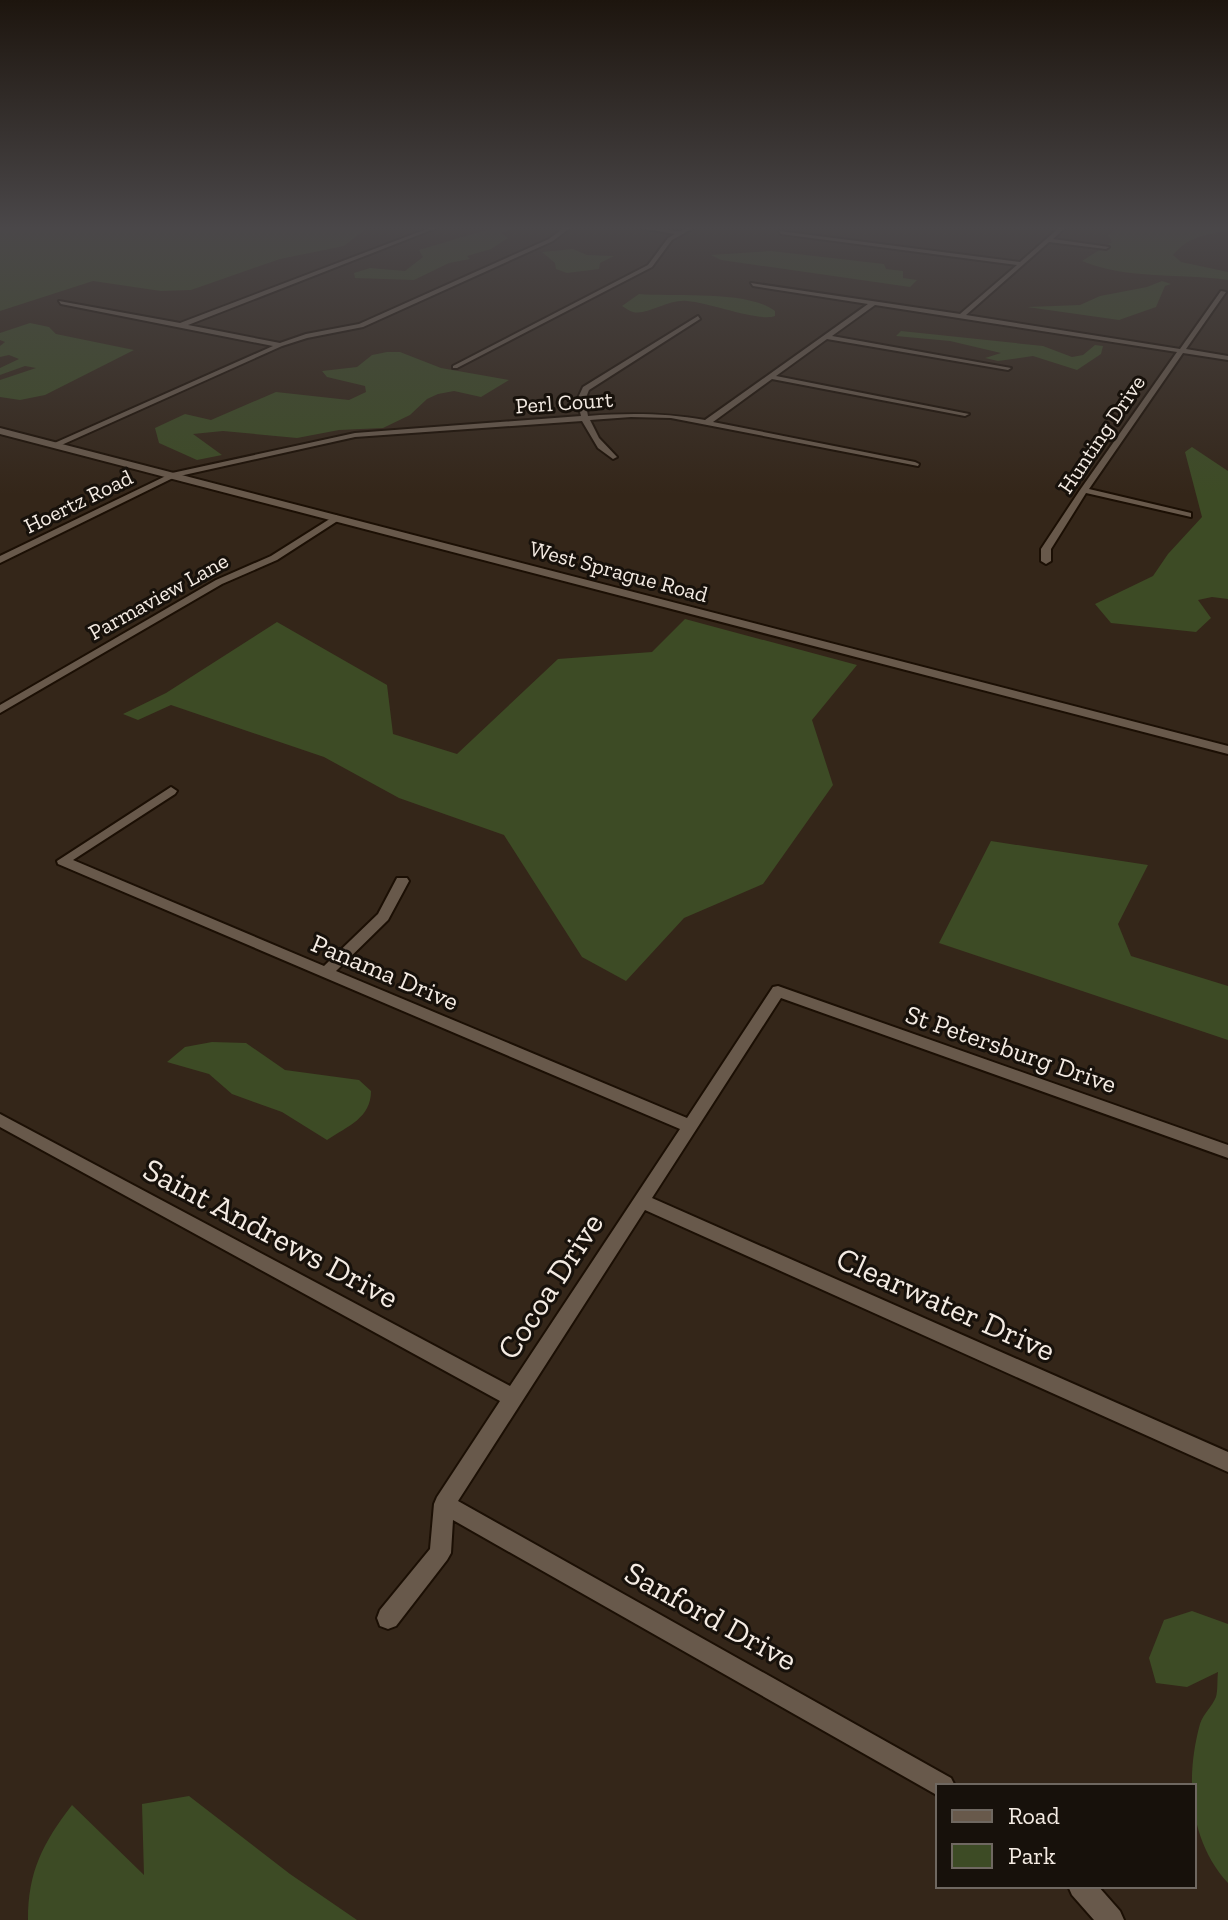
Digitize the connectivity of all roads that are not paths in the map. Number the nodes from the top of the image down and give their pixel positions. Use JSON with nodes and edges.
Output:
{"nodes":[{"id":1,"x":138,"y":317,"type":"edge"},
{"id":2,"x":204,"y":317,"type":"edge"},
{"id":3,"x":382,"y":317,"type":"edge"},
{"id":4,"x":552,"y":317,"type":"edge"},
{"id":5,"x":854,"y":317,"type":"edge"},
{"id":6,"x":966,"y":317,"type":"edge"},
{"id":7,"x":1205,"y":317,"type":"edge"},
{"id":8,"x":698,"y":318,"type":"dead end"},
{"id":9,"x":182,"y":325,"type":"junction"},
{"id":10,"x":826,"y":337,"type":"junction"},
{"id":11,"x":280,"y":345,"type":"junction"},
{"id":12,"x":1181,"y":351,"type":"junction"},
{"id":13,"x":1228,"y":358,"type":"edge"},
{"id":14,"x":455,"y":367,"type":"dead end"},
{"id":15,"x":1008,"y":368,"type":"dead end"},
{"id":16,"x":770,"y":377,"type":"junction"},
{"id":17,"x":965,"y":414,"type":"dead end"},
{"id":18,"x":585,"y":419,"type":"junction"},
{"id":19,"x":708,"y":422,"type":"junction"},
{"id":20,"x":0,"y":431,"type":"edge"},
{"id":21,"x":54,"y":445,"type":"junction"},
{"id":22,"x":613,"y":457,"type":"dead end"},
{"id":23,"x":915,"y":464,"type":"dead end"},
{"id":24,"x":214,"y":465,"type":"junction"},
{"id":25,"x":172,"y":475,"type":"junction"},
{"id":26,"x":204,"y":483,"type":"junction"},
{"id":27,"x":1084,"y":490,"type":"junction"},
{"id":28,"x":1188,"y":515,"type":"dead end"},
{"id":29,"x":336,"y":518,"type":"junction"},
{"id":30,"x":0,"y":560,"type":"edge"},
{"id":31,"x":1046,"y":561,"type":"dead end"},
{"id":32,"x":0,"y":710,"type":"edge"},
{"id":33,"x":1228,"y":750,"type":"edge"},
{"id":34,"x":171,"y":791,"type":"dead end"},
{"id":35,"x":402,"y":881,"type":"dead end"},
{"id":36,"x":325,"y":973,"type":"junction"},
{"id":37,"x":778,"y":991,"type":"joint"},
{"id":38,"x":0,"y":1120,"type":"edge"},
{"id":39,"x":689,"y":1126,"type":"junction"},
{"id":40,"x":1228,"y":1152,"type":"edge"},
{"id":41,"x":640,"y":1200,"type":"junction"},
{"id":42,"x":513,"y":1398,"type":"junction"},
{"id":43,"x":1228,"y":1462,"type":"edge"},
{"id":44,"x":444,"y":1504,"type":"junction"},
{"id":45,"x":388,"y":1618,"type":"dead end"},
{"id":46,"x":939,"y":1784,"type":"edge"},
{"id":47,"x":1083,"y":1888,"type":"edge"},
{"id":48,"x":1111,"y":1920,"type":"edge"}],
"edges":[{"from":1,"to":9,"type":"street"},
{"from":2,"to":9,"type":"street"},
{"from":3,"to":11,"type":"street"},
{"from":4,"to":14,"type":"street"},
{"from":5,"to":10,"type":"street"},
{"from":6,"to":12,"type":"street"},
{"from":7,"to":12,"type":"street","name":"Hunting Drive"},
{"from":8,"to":18,"type":"street"},
{"from":9,"to":11,"type":"street"},
{"from":10,"to":15,"type":"street"},
{"from":10,"to":16,"type":"street"},
{"from":11,"to":21,"type":"street"},
{"from":12,"to":13,"type":"street"},
{"from":12,"to":27,"type":"street","name":"Hunting Drive"},
{"from":16,"to":17,"type":"street"},
{"from":16,"to":19,"type":"street"},
{"from":18,"to":19,"type":"street","name":"Perl Court"},
{"from":18,"to":22,"type":"street"},
{"from":18,"to":24,"type":"street","name":"Perl Court"},
{"from":19,"to":23,"type":"street","name":"Perl Court"},
{"from":20,"to":21,"type":"street","name":"West Sprague Road"},
{"from":21,"to":25,"type":"street","name":"West Sprague Road"},
{"from":24,"to":25,"type":"street","name":"Perl Court"},
{"from":24,"to":26,"type":"street"},
{"from":25,"to":26,"type":"street","name":"West Sprague Road"},
{"from":25,"to":30,"type":"street","name":"Hoertz Road"},
{"from":26,"to":29,"type":"street","name":"West Sprague Road"},
{"from":27,"to":28,"type":"street"},
{"from":27,"to":31,"type":"street","name":"Hunting Drive"},
{"from":29,"to":32,"type":"street","name":"Parmaview Lane"},
{"from":29,"to":33,"type":"street","name":"West Sprague Road"},
{"from":34,"to":36,"type":"street","name":"Panama Drive"},
{"from":35,"to":36,"type":"street"},
{"from":36,"to":39,"type":"street","name":"Panama Drive"},
{"from":37,"to":39,"type":"street","name":"Cocoa Drive"},
{"from":37,"to":40,"type":"street","name":"St Petersburg Drive"},
{"from":38,"to":42,"type":"street","name":"Saint Andrews Drive"},
{"from":39,"to":41,"type":"street","name":"Cocoa Drive"},
{"from":41,"to":42,"type":"street","name":"Cocoa Drive"},
{"from":41,"to":43,"type":"street","name":"Clearwater Drive"},
{"from":42,"to":44,"type":"street","name":"Cocoa Drive"},
{"from":44,"to":45,"type":"street","name":"Cocoa Drive"},
{"from":44,"to":46,"type":"street","name":"Sanford Drive"},
{"from":47,"to":48,"type":"street"}]}
